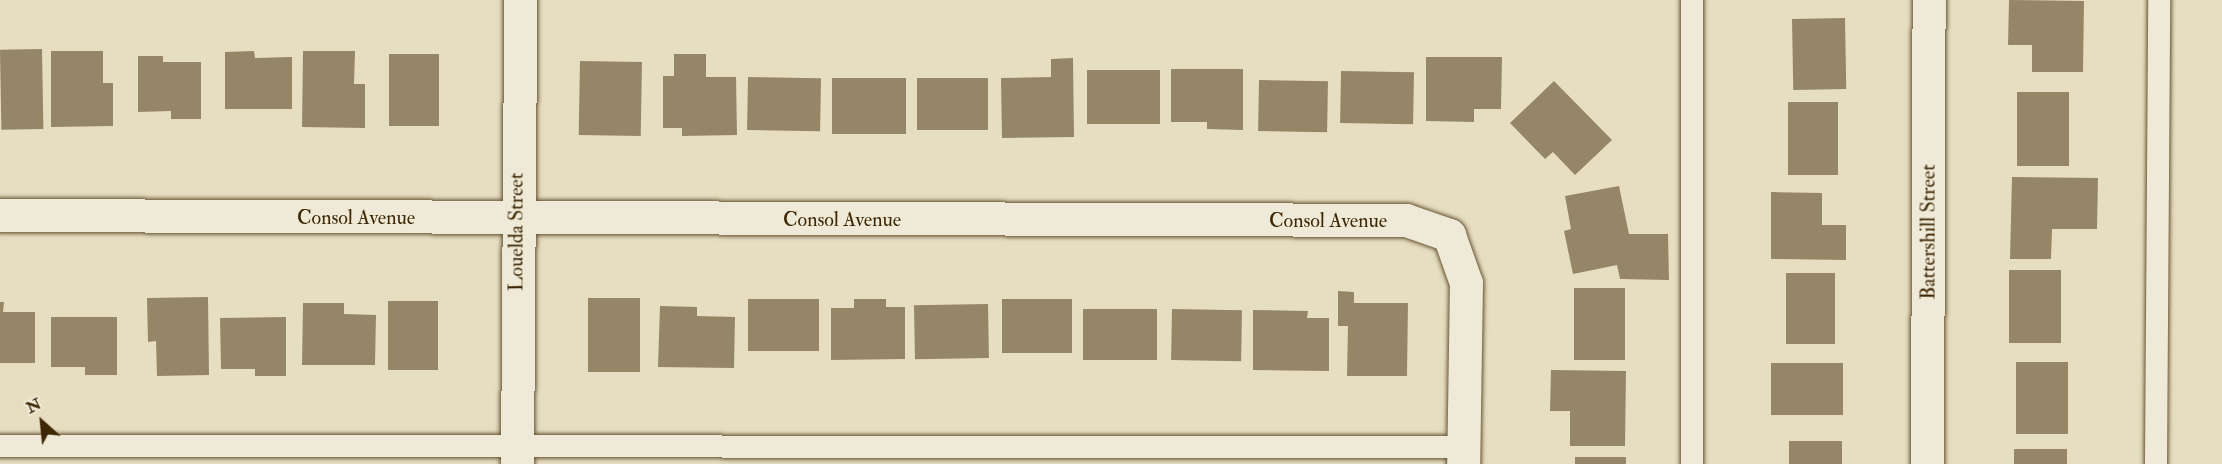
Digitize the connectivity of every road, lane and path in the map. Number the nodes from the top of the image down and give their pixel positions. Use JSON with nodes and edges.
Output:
{"nodes":[{"id":1,"x":520,"y":0,"type":"edge"},
{"id":2,"x":1692,"y":0,"type":"edge"},
{"id":3,"x":1929,"y":0,"type":"edge"},
{"id":4,"x":2158,"y":0,"type":"edge"},
{"id":5,"x":0,"y":215,"type":"edge"},
{"id":6,"x":516,"y":218,"type":"junction"},
{"id":7,"x":0,"y":446,"type":"edge"},
{"id":8,"x":517,"y":456,"type":"edge"},
{"id":9,"x":1463,"y":456,"type":"edge"},
{"id":10,"x":1692,"y":464,"type":"edge"},
{"id":11,"x":1927,"y":464,"type":"edge"},
{"id":12,"x":2156,"y":464,"type":"edge"}],
"edges":[{"from":1,"to":6,"type":"street","name":"Louelda Street"},
{"from":2,"to":10,"type":"lane"},
{"from":3,"to":11,"type":"street","name":"Battershill Street"},
{"from":4,"to":12,"type":"lane"},
{"from":5,"to":6,"type":"street","name":"Consol Avenue"},
{"from":6,"to":8,"type":"street","name":"Louelda Street"},
{"from":6,"to":9,"type":"street","name":"Consol Avenue"},
{"from":7,"to":8,"type":"lane"},
{"from":8,"to":9,"type":"lane"}]}
